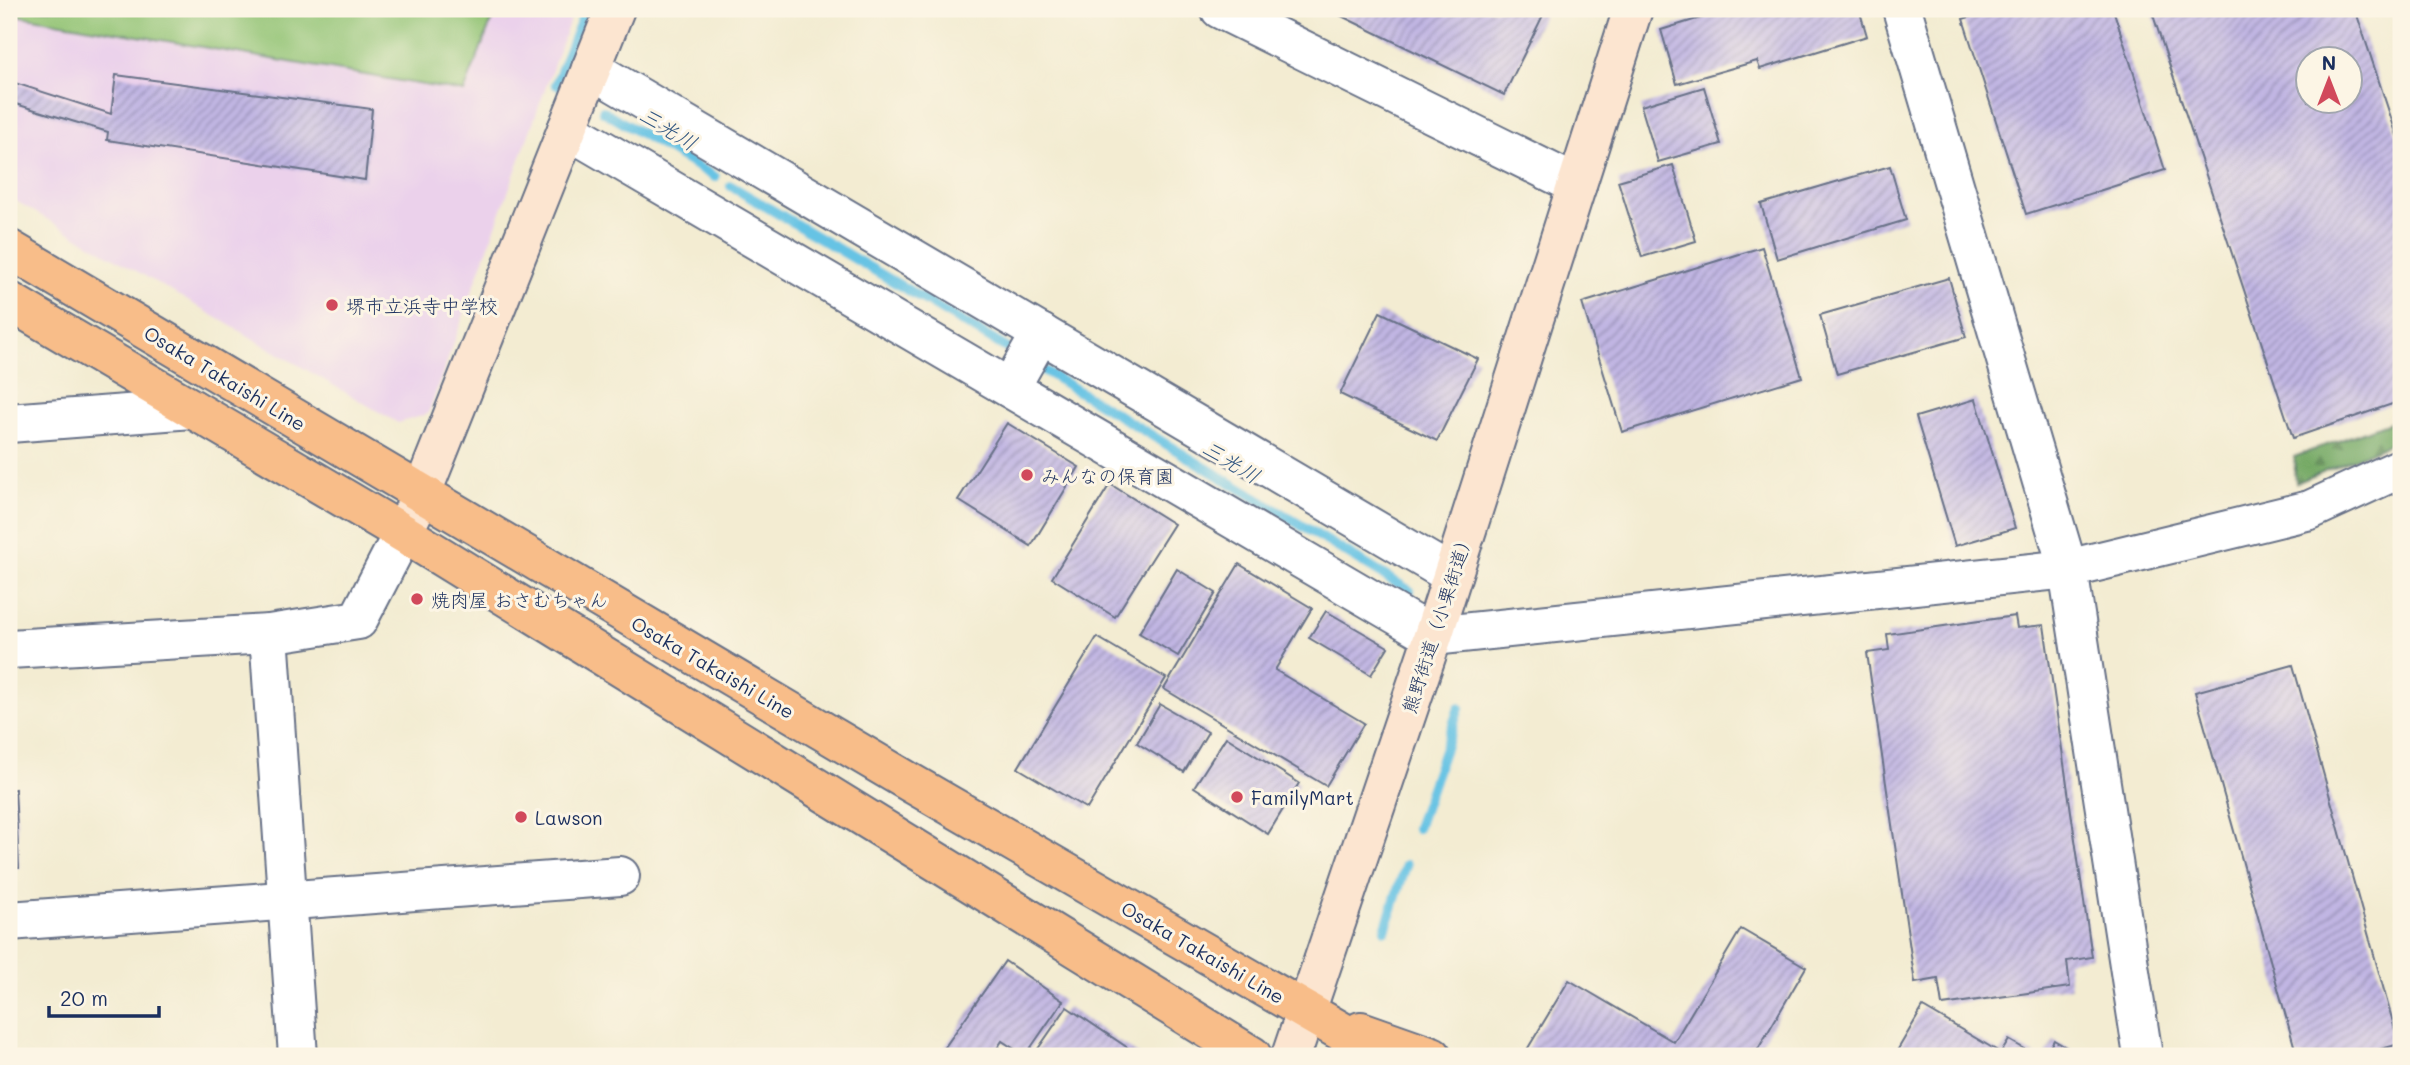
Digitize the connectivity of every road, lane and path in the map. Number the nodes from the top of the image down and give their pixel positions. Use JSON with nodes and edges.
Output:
{"nodes":[{"id":1,"x":615,"y":9,"type":"edge"},
{"id":2,"x":1220,"y":9,"type":"edge"},
{"id":3,"x":1633,"y":9,"type":"edge"},
{"id":4,"x":1902,"y":9,"type":"edge"},
{"id":5,"x":591,"y":70,"type":"junction"},
{"id":6,"x":570,"y":123,"type":"junction"},
{"id":7,"x":1577,"y":185,"type":"junction"},
{"id":8,"x":9,"y":249,"type":"edge"},
{"id":9,"x":9,"y":301,"type":"edge"},
{"id":10,"x":1024,"y":363,"type":"junction"},
{"id":11,"x":192,"y":409,"type":"junction"},
{"id":12,"x":9,"y":423,"type":"edge"},
{"id":13,"x":2401,"y":468,"type":"edge"},
{"id":14,"x":421,"y":495,"type":"junction"},
{"id":15,"x":403,"y":533,"type":"junction"},
{"id":16,"x":2068,"y":569,"type":"junction"},
{"id":17,"x":1452,"y":575,"type":"junction"},
{"id":18,"x":269,"y":635,"type":"junction"},
{"id":19,"x":1433,"y":636,"type":"junction"},
{"id":20,"x":9,"y":649,"type":"edge"},
{"id":21,"x":620,"y":876,"type":"dead end"},
{"id":22,"x":288,"y":901,"type":"junction"},
{"id":23,"x":9,"y":921,"type":"edge"},
{"id":24,"x":1306,"y":1012,"type":"junction"},
{"id":25,"x":298,"y":1056,"type":"edge"},
{"id":26,"x":1252,"y":1056,"type":"edge"},
{"id":27,"x":1291,"y":1056,"type":"edge"},
{"id":28,"x":1384,"y":1056,"type":"edge"},
{"id":29,"x":1432,"y":1056,"type":"edge"},
{"id":30,"x":2143,"y":1056,"type":"edge"}],
"edges":[{"from":1,"to":5,"type":"street"},
{"from":2,"to":7,"type":"street"},
{"from":3,"to":7,"type":"street","name":"熊野街道（小栗街道）"},
{"from":4,"to":16,"type":"street"},
{"from":5,"to":6,"type":"street"},
{"from":5,"to":10,"type":"street"},
{"from":6,"to":10,"type":"street"},
{"from":6,"to":14,"type":"street"},
{"from":7,"to":17,"type":"street","name":"熊野街道（小栗街道）"},
{"from":8,"to":14,"type":"main road","name":"Osaka Takaishi Line"},
{"from":9,"to":11,"type":"main road"},
{"from":10,"to":17,"type":"street"},
{"from":10,"to":19,"type":"street"},
{"from":11,"to":12,"type":"street"},
{"from":11,"to":15,"type":"main road"},
{"from":13,"to":16,"type":"street"},
{"from":14,"to":15,"type":"street"},
{"from":14,"to":24,"type":"main road","name":"Osaka Takaishi Line"},
{"from":15,"to":18,"type":"street"},
{"from":15,"to":26,"type":"main road"},
{"from":16,"to":19,"type":"street"},
{"from":16,"to":30,"type":"street"},
{"from":17,"to":19,"type":"street","name":"熊野街道（小栗街道）"},
{"from":18,"to":20,"type":"street"},
{"from":18,"to":22,"type":"street"},
{"from":19,"to":24,"type":"street","name":"熊野街道（小栗街道）"},
{"from":21,"to":22,"type":"street"},
{"from":22,"to":23,"type":"street"},
{"from":22,"to":25,"type":"street"},
{"from":24,"to":27,"type":"street","name":"熊野街道（小栗街道）"},
{"from":24,"to":28,"type":"main road","name":"Osaka Takaishi Line"},
{"from":24,"to":29,"type":"main road"}]}
